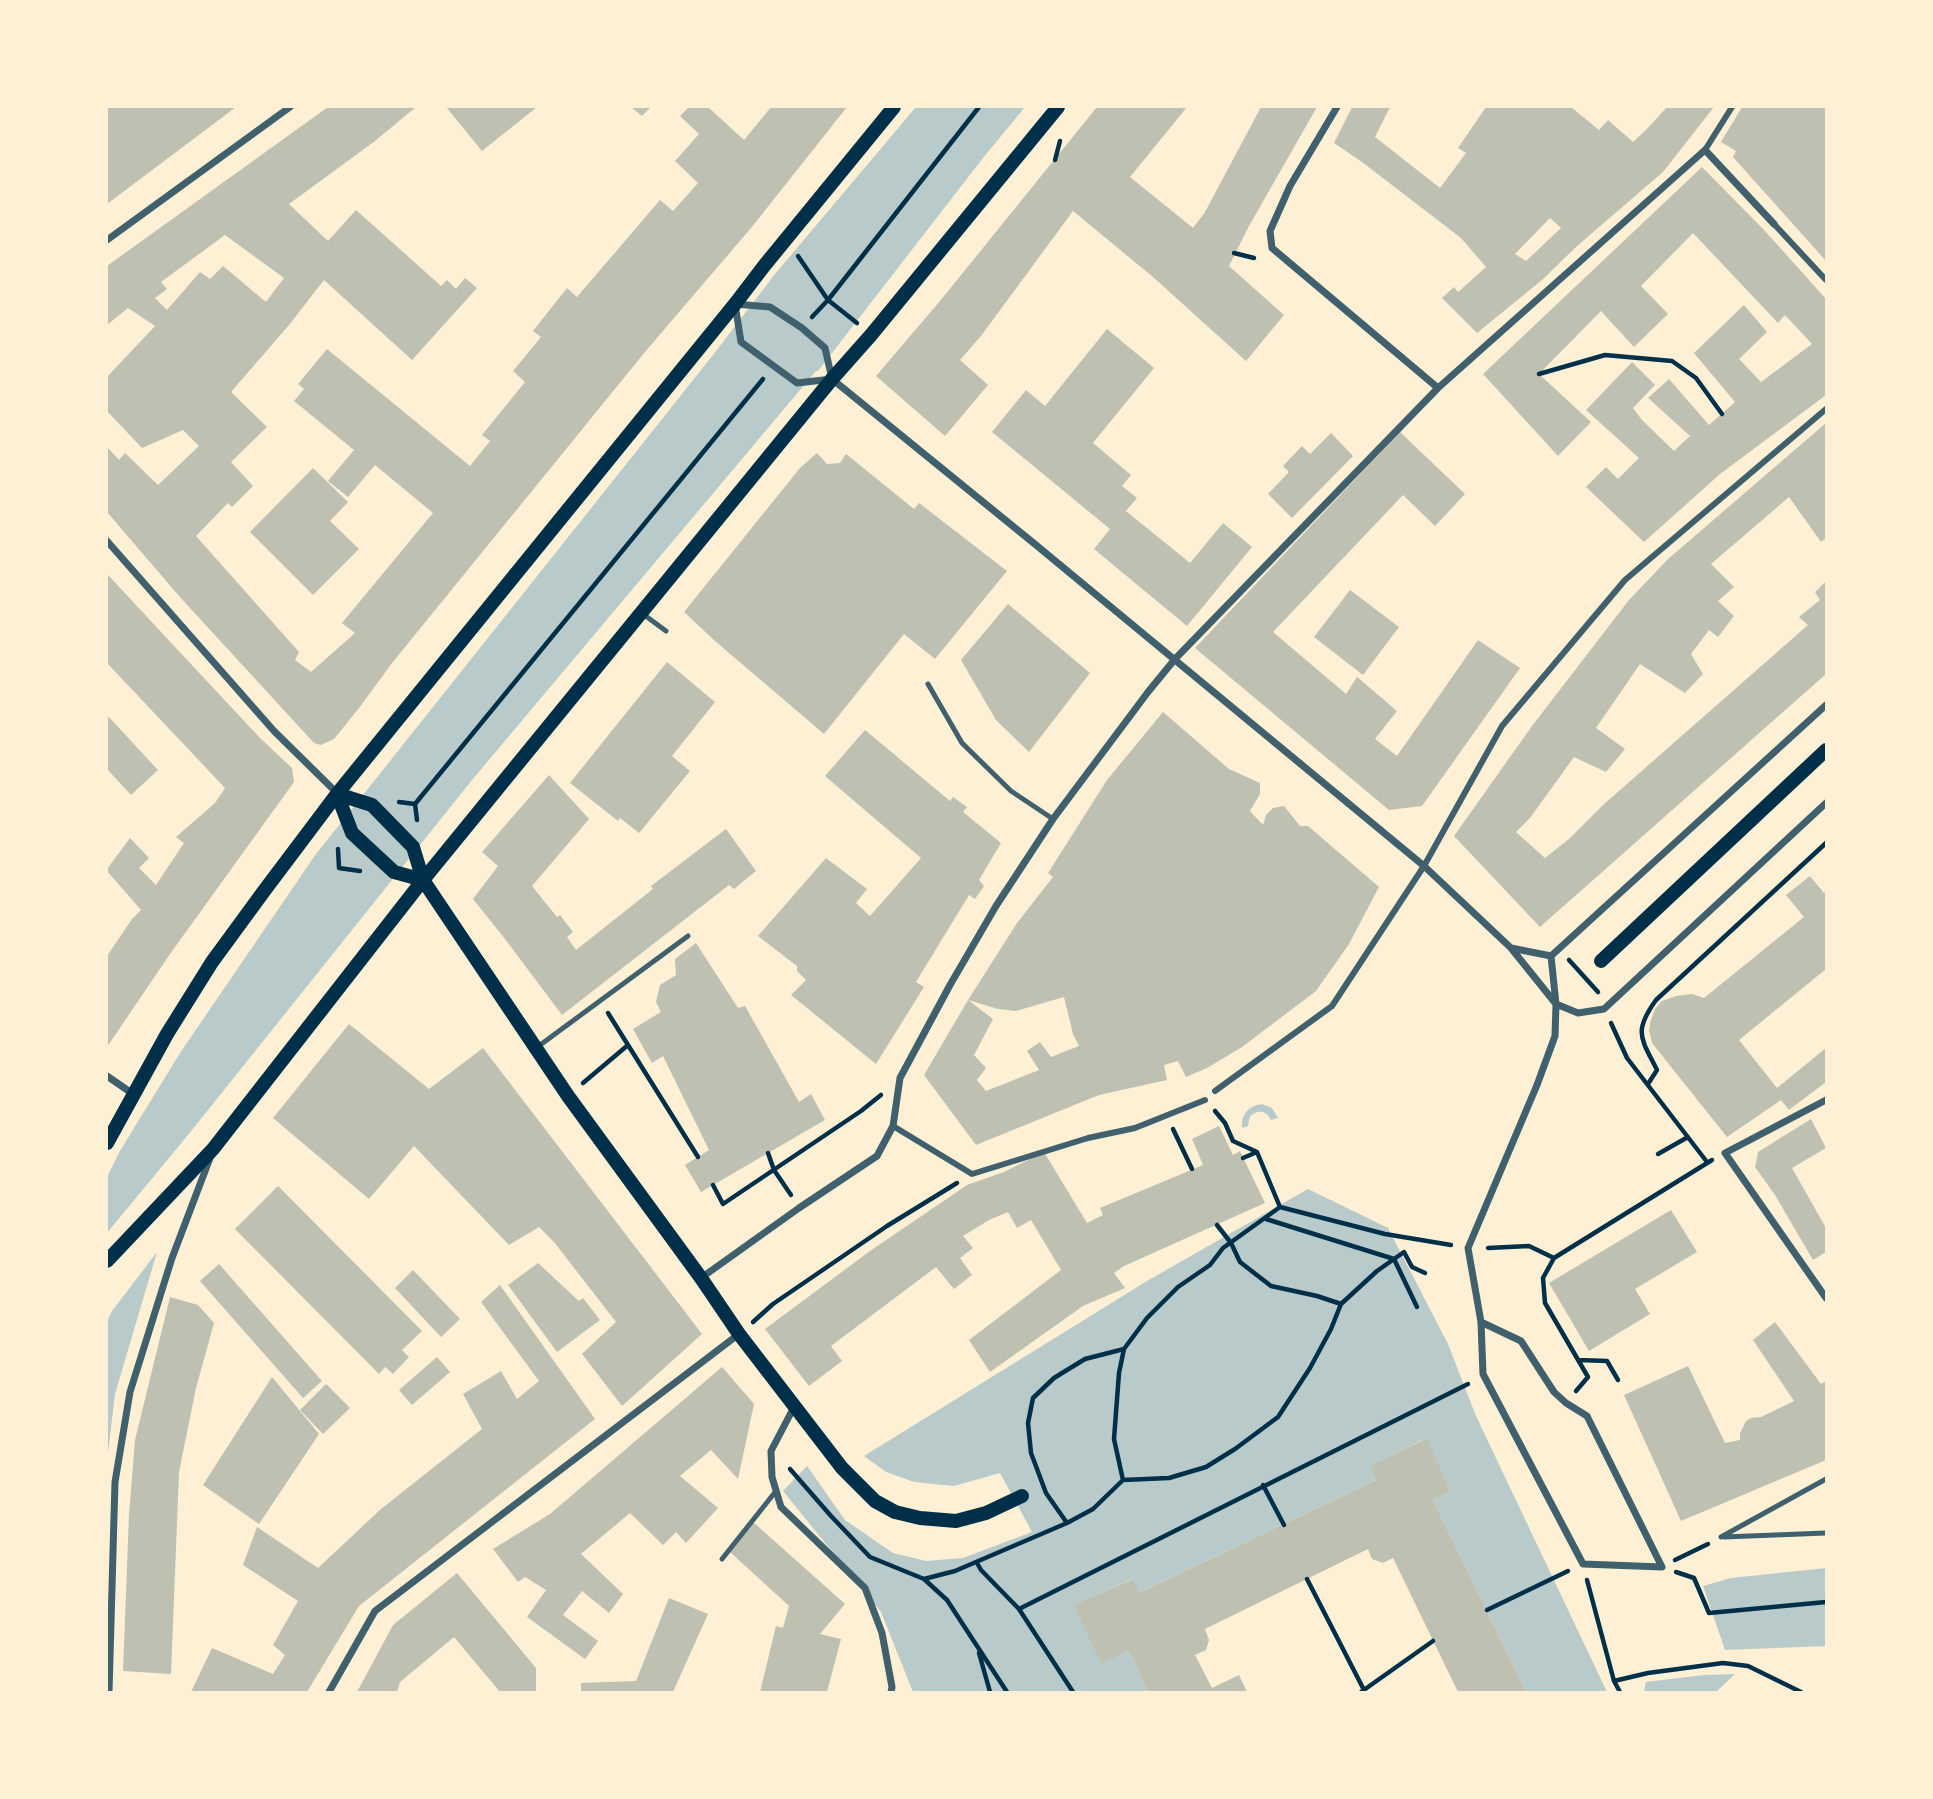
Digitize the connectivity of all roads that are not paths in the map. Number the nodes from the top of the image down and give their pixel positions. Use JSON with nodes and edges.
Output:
{"nodes":[{"id":1,"x":290,"y":107,"type":"edge"},
{"id":2,"x":894,"y":107,"type":"edge"},
{"id":3,"x":1058,"y":107,"type":"edge"},
{"id":4,"x":1337,"y":107,"type":"edge"},
{"id":5,"x":1732,"y":107,"type":"edge"},
{"id":6,"x":1705,"y":150,"type":"junction"},
{"id":7,"x":1774,"y":224,"type":"joint"},
{"id":8,"x":107,"y":240,"type":"edge"},
{"id":9,"x":1826,"y":280,"type":"edge"},
{"id":10,"x":735,"y":304,"type":"junction"},
{"id":11,"x":832,"y":379,"type":"junction"},
{"id":12,"x":1438,"y":388,"type":"junction"},
{"id":13,"x":1826,"y":409,"type":"edge"},
{"id":14,"x":107,"y":541,"type":"edge"},
{"id":15,"x":642,"y":614,"type":"junction"},
{"id":16,"x":666,"y":631,"type":"dead end"},
{"id":17,"x":1175,"y":659,"type":"junction"},
{"id":18,"x":928,"y":684,"type":"dead end"},
{"id":19,"x":1826,"y":705,"type":"edge"},
{"id":20,"x":1826,"y":750,"type":"edge"},
{"id":21,"x":337,"y":794,"type":"junction"},
{"id":22,"x":1826,"y":803,"type":"edge"},
{"id":23,"x":1053,"y":819,"type":"junction"},
{"id":24,"x":1424,"y":866,"type":"junction"},
{"id":25,"x":423,"y":880,"type":"junction"},
{"id":26,"x":688,"y":936,"type":"dead end"},
{"id":27,"x":1511,"y":948,"type":"junction"},
{"id":28,"x":1551,"y":956,"type":"junction"},
{"id":29,"x":1601,"y":961,"type":"dead end"},
{"id":30,"x":1556,"y":1004,"type":"junction"},
{"id":31,"x":536,"y":1048,"type":"junction"},
{"id":32,"x":107,"y":1076,"type":"edge"},
{"id":33,"x":1215,"y":1091,"type":"dead end"},
{"id":34,"x":133,"y":1094,"type":"junction"},
{"id":35,"x":1205,"y":1100,"type":"road end"},
{"id":36,"x":1826,"y":1100,"type":"edge"},
{"id":37,"x":893,"y":1126,"type":"junction"},
{"id":38,"x":107,"y":1143,"type":"edge"},
{"id":39,"x":213,"y":1149,"type":"junction"},
{"id":40,"x":107,"y":1261,"type":"edge"},
{"id":41,"x":701,"y":1278,"type":"junction"},
{"id":42,"x":1826,"y":1298,"type":"edge"},
{"id":43,"x":1481,"y":1322,"type":"junction"},
{"id":44,"x":738,"y":1334,"type":"junction"},
{"id":45,"x":795,"y":1406,"type":"junction"},
{"id":46,"x":1826,"y":1479,"type":"edge"},
{"id":47,"x":776,"y":1491,"type":"junction"},
{"id":48,"x":1022,"y":1496,"type":"dead end"},
{"id":49,"x":1826,"y":1532,"type":"edge"},
{"id":50,"x":722,"y":1559,"type":"dead end"},
{"id":51,"x":109,"y":1692,"type":"edge"},
{"id":52,"x":329,"y":1692,"type":"edge"},
{"id":53,"x":891,"y":1692,"type":"edge"}],
"edges":[{"from":1,"to":8,"type":"street"},
{"from":2,"to":10,"type":"main road"},
{"from":3,"to":11,"type":"main road"},
{"from":4,"to":12,"type":"street"},
{"from":5,"to":6,"type":"street"},
{"from":6,"to":7,"type":"street"},
{"from":6,"to":12,"type":"street"},
{"from":7,"to":9,"type":"street"},
{"from":10,"to":11,"type":"street"},
{"from":10,"to":11,"type":"street"},
{"from":10,"to":21,"type":"main road"},
{"from":11,"to":15,"type":"main road"},
{"from":11,"to":17,"type":"street"},
{"from":12,"to":17,"type":"street"},
{"from":13,"to":24,"type":"street"},
{"from":14,"to":21,"type":"street"},
{"from":15,"to":16,"type":"lane"},
{"from":15,"to":25,"type":"main road"},
{"from":17,"to":23,"type":"street"},
{"from":17,"to":24,"type":"street"},
{"from":18,"to":23,"type":"lane"},
{"from":19,"to":28,"type":"street"},
{"from":20,"to":29,"type":"main road"},
{"from":21,"to":25,"type":"main road"},
{"from":21,"to":25,"type":"main road"},
{"from":21,"to":34,"type":"main road"},
{"from":22,"to":30,"type":"street"},
{"from":23,"to":37,"type":"street"},
{"from":24,"to":27,"type":"street"},
{"from":24,"to":33,"type":"street"},
{"from":25,"to":31,"type":"main road"},
{"from":25,"to":39,"type":"main road"},
{"from":26,"to":31,"type":"lane"},
{"from":27,"to":28,"type":"street"},
{"from":27,"to":30,"type":"street"},
{"from":28,"to":30,"type":"street"},
{"from":30,"to":43,"type":"street"},
{"from":31,"to":41,"type":"main road"},
{"from":32,"to":34,"type":"street"},
{"from":34,"to":38,"type":"main road"},
{"from":35,"to":37,"type":"street"},
{"from":36,"to":42,"type":"street"},
{"from":37,"to":41,"type":"street"},
{"from":39,"to":40,"type":"main road"},
{"from":39,"to":51,"type":"street"},
{"from":41,"to":44,"type":"main road"},
{"from":43,"to":43,"type":"street"},
{"from":44,"to":45,"type":"main road"},
{"from":44,"to":52,"type":"street"},
{"from":45,"to":47,"type":"street"},
{"from":45,"to":48,"type":"main road"},
{"from":46,"to":49,"type":"lane"},
{"from":47,"to":50,"type":"lane"},
{"from":47,"to":53,"type":"street"}]}
